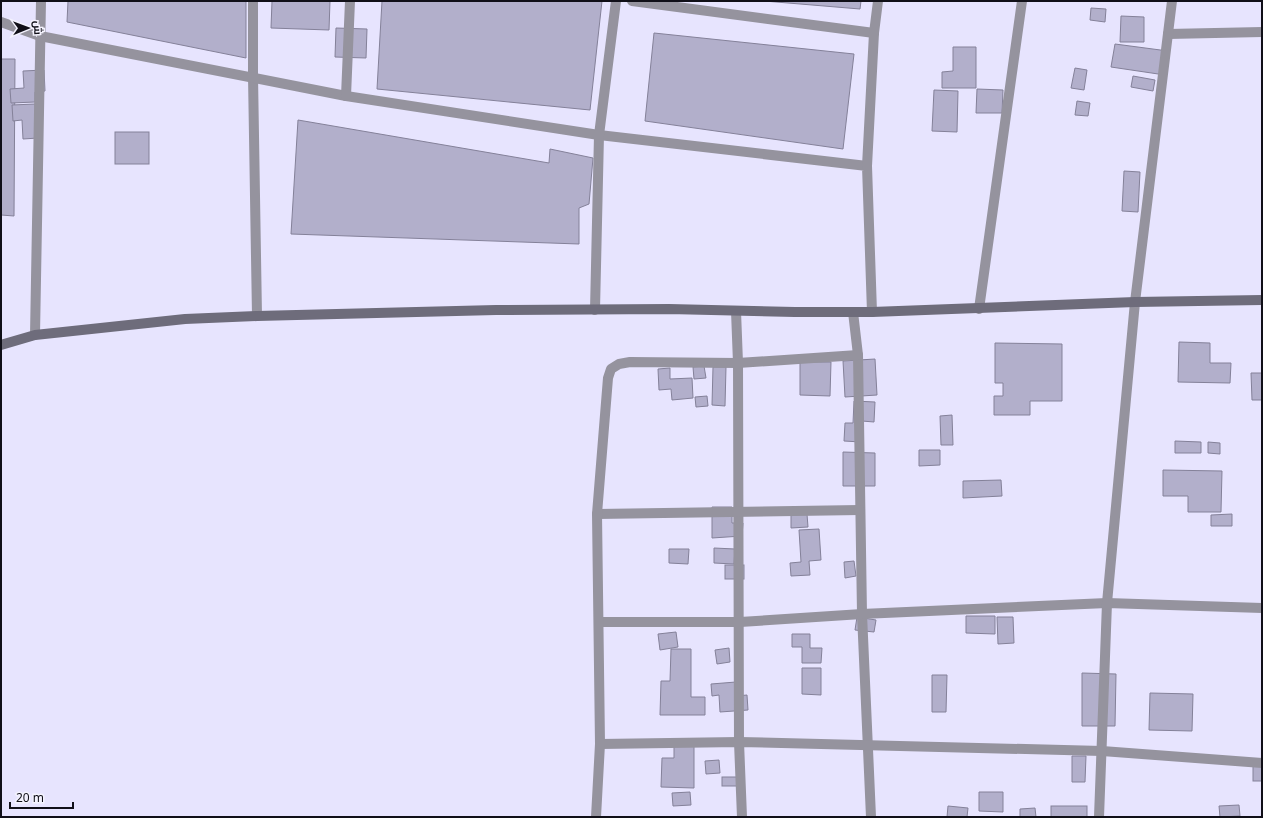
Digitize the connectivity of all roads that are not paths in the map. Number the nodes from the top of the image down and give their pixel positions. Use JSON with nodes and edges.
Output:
{"nodes":[{"id":1,"x":41,"y":1,"type":"edge"},
{"id":2,"x":254,"y":1,"type":"edge"},
{"id":3,"x":350,"y":1,"type":"edge"},
{"id":4,"x":616,"y":1,"type":"edge"},
{"id":5,"x":632,"y":1,"type":"edge"},
{"id":6,"x":878,"y":1,"type":"edge"},
{"id":7,"x":1022,"y":1,"type":"edge"},
{"id":8,"x":1172,"y":1,"type":"edge"},
{"id":9,"x":1,"y":22,"type":"edge"},
{"id":10,"x":1262,"y":32,"type":"edge"},
{"id":11,"x":874,"y":33,"type":"junction"},
{"id":12,"x":1168,"y":34,"type":"junction"},
{"id":13,"x":40,"y":36,"type":"junction"},
{"id":14,"x":253,"y":76,"type":"junction"},
{"id":15,"x":346,"y":96,"type":"junction"},
{"id":16,"x":599,"y":135,"type":"junction"},
{"id":17,"x":867,"y":166,"type":"junction"},
{"id":18,"x":1262,"y":300,"type":"edge"},
{"id":19,"x":1135,"y":302,"type":"junction"},
{"id":20,"x":979,"y":308,"type":"junction"},
{"id":21,"x":595,"y":310,"type":"junction"},
{"id":22,"x":736,"y":311,"type":"junction"},
{"id":23,"x":853,"y":312,"type":"junction"},
{"id":24,"x":872,"y":312,"type":"junction"},
{"id":25,"x":257,"y":316,"type":"junction"},
{"id":26,"x":35,"y":335,"type":"junction"},
{"id":27,"x":1,"y":345,"type":"edge"},
{"id":28,"x":858,"y":355,"type":"junction"},
{"id":29,"x":738,"y":363,"type":"junction"},
{"id":30,"x":860,"y":510,"type":"junction"},
{"id":31,"x":738,"y":511,"type":"junction"},
{"id":32,"x":597,"y":514,"type":"junction"},
{"id":33,"x":1107,"y":603,"type":"junction"},
{"id":34,"x":1262,"y":608,"type":"edge"},
{"id":35,"x":862,"y":614,"type":"junction"},
{"id":36,"x":599,"y":622,"type":"junction"},
{"id":37,"x":740,"y":622,"type":"junction"},
{"id":38,"x":739,"y":742,"type":"junction"},
{"id":39,"x":600,"y":744,"type":"junction"},
{"id":40,"x":869,"y":747,"type":"junction"},
{"id":41,"x":1102,"y":751,"type":"junction"},
{"id":42,"x":1262,"y":763,"type":"edge"},
{"id":43,"x":596,"y":817,"type":"edge"},
{"id":44,"x":742,"y":817,"type":"edge"},
{"id":45,"x":871,"y":817,"type":"edge"},
{"id":46,"x":1099,"y":817,"type":"edge"}],
"edges":[{"from":1,"to":13,"type":"street"},
{"from":2,"to":14,"type":"street"},
{"from":3,"to":15,"type":"street"},
{"from":4,"to":16,"type":"street"},
{"from":5,"to":11,"type":"street"},
{"from":6,"to":11,"type":"street"},
{"from":7,"to":20,"type":"street"},
{"from":8,"to":12,"type":"street"},
{"from":9,"to":13,"type":"street"},
{"from":10,"to":12,"type":"street"},
{"from":11,"to":17,"type":"street"},
{"from":12,"to":19,"type":"street"},
{"from":13,"to":14,"type":"street"},
{"from":13,"to":26,"type":"street"},
{"from":14,"to":15,"type":"street"},
{"from":14,"to":25,"type":"street"},
{"from":15,"to":16,"type":"street"},
{"from":16,"to":17,"type":"street"},
{"from":16,"to":21,"type":"street"},
{"from":17,"to":24,"type":"street"},
{"from":18,"to":19,"type":"main road"},
{"from":19,"to":20,"type":"main road"},
{"from":19,"to":33,"type":"street"},
{"from":20,"to":24,"type":"main road"},
{"from":21,"to":22,"type":"main road"},
{"from":21,"to":25,"type":"main road"},
{"from":22,"to":23,"type":"main road"},
{"from":22,"to":29,"type":"street"},
{"from":23,"to":24,"type":"main road"},
{"from":23,"to":28,"type":"street"},
{"from":25,"to":26,"type":"main road"},
{"from":26,"to":27,"type":"main road"},
{"from":28,"to":29,"type":"street"},
{"from":28,"to":30,"type":"street"},
{"from":29,"to":31,"type":"street"},
{"from":29,"to":32,"type":"street"},
{"from":30,"to":31,"type":"street"},
{"from":30,"to":35,"type":"street"},
{"from":31,"to":32,"type":"street"},
{"from":31,"to":37,"type":"street"},
{"from":32,"to":36,"type":"street"},
{"from":33,"to":34,"type":"street"},
{"from":33,"to":35,"type":"street"},
{"from":33,"to":41,"type":"street"},
{"from":35,"to":37,"type":"street"},
{"from":35,"to":40,"type":"street"},
{"from":36,"to":37,"type":"street"},
{"from":36,"to":39,"type":"street"},
{"from":37,"to":38,"type":"street"},
{"from":38,"to":39,"type":"street"},
{"from":38,"to":40,"type":"street"},
{"from":38,"to":44,"type":"street"},
{"from":39,"to":43,"type":"street"},
{"from":40,"to":41,"type":"street"},
{"from":40,"to":45,"type":"street"},
{"from":41,"to":42,"type":"street"},
{"from":41,"to":46,"type":"street"}]}
